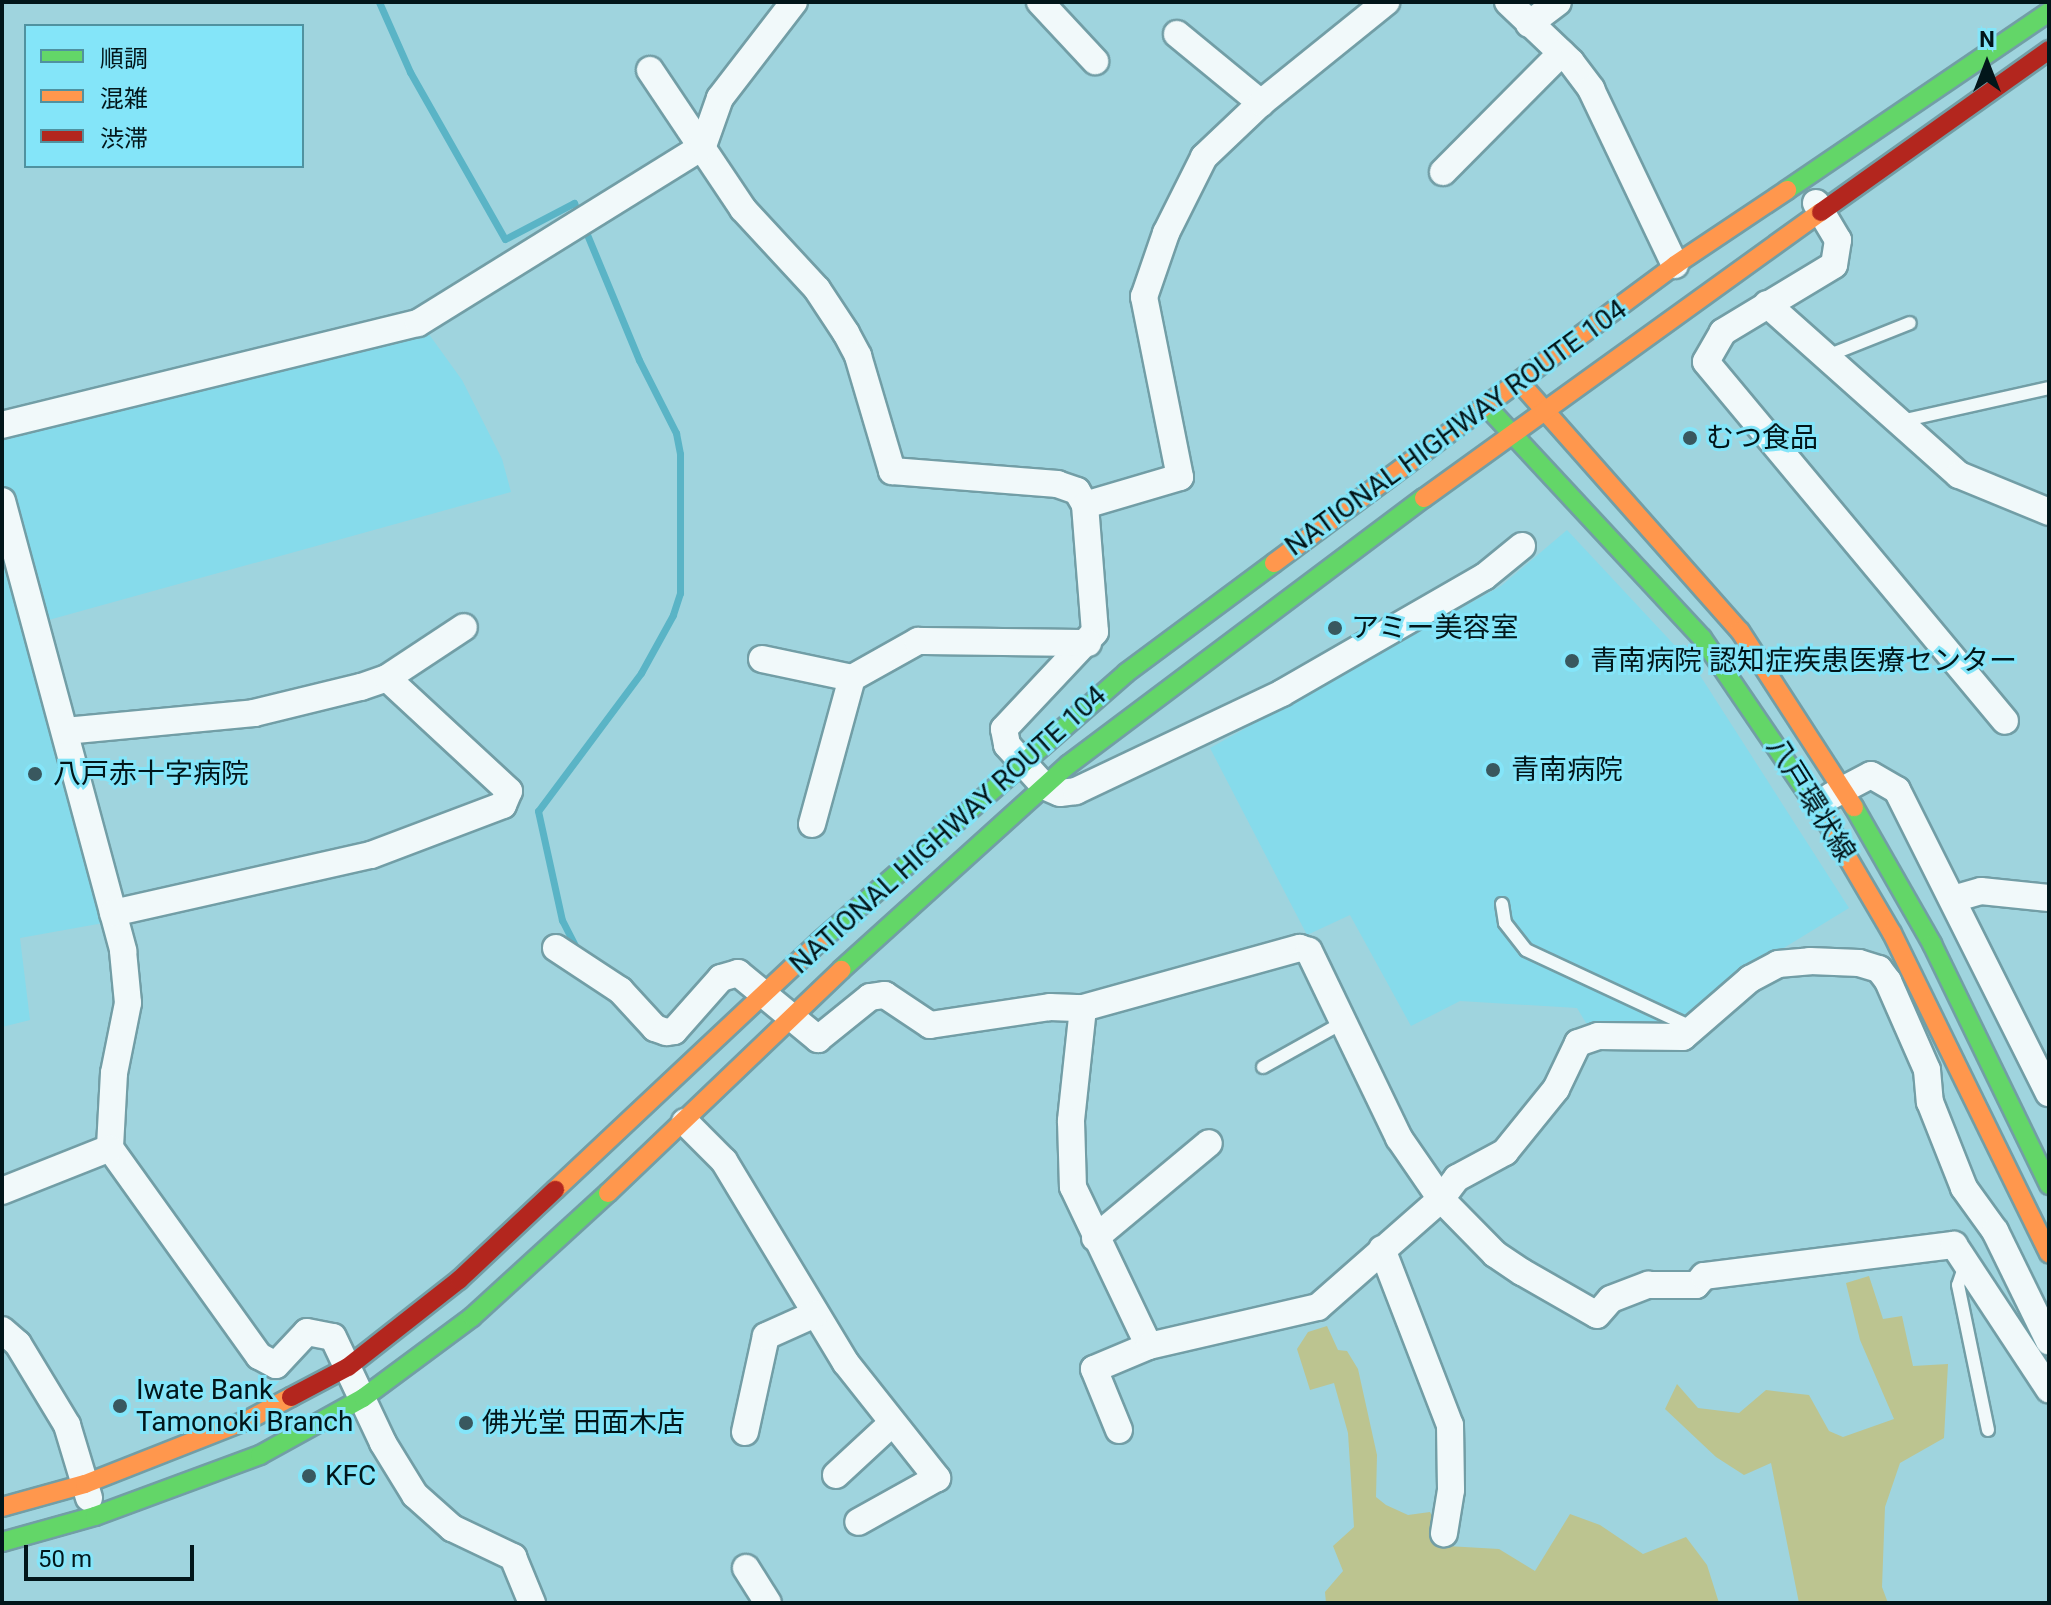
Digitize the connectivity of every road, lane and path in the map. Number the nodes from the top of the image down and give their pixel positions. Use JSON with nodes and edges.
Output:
{"nodes":[{"id":1,"x":794,"y":2,"type":"edge"},
{"id":2,"x":1040,"y":2,"type":"edge"},
{"id":3,"x":1386,"y":2,"type":"edge"},
{"id":4,"x":1508,"y":2,"type":"edge"},
{"id":5,"x":1558,"y":2,"type":"edge"},
{"id":6,"x":2049,"y":12,"type":"edge"},
{"id":7,"x":1529,"y":24,"type":"junction"},
{"id":8,"x":1177,"y":34,"type":"dead end"},
{"id":9,"x":2049,"y":50,"type":"edge"},
{"id":10,"x":1561,"y":53,"type":"junction"},
{"id":11,"x":1095,"y":61,"type":"dead end"},
{"id":12,"x":650,"y":70,"type":"dead end"},
{"id":13,"x":1261,"y":103,"type":"junction"},
{"id":14,"x":703,"y":146,"type":"junction"},
{"id":15,"x":1443,"y":172,"type":"dead end"},
{"id":16,"x":1802,"y":179,"type":"junction"},
{"id":17,"x":1822,"y":212,"type":"junction"},
{"id":18,"x":1675,"y":265,"type":"junction"},
{"id":19,"x":1767,"y":304,"type":"junction"},
{"id":20,"x":1910,"y":323,"type":"dead end"},
{"id":21,"x":1827,"y":356,"type":"junction"},
{"id":22,"x":1520,"y":383,"type":"junction"},
{"id":23,"x":2049,"y":388,"type":"edge"},
{"id":24,"x":1487,"y":406,"type":"junction"},
{"id":25,"x":1543,"y":411,"type":"junction"},
{"id":26,"x":1898,"y":422,"type":"junction"},
{"id":27,"x":2,"y":425,"type":"edge"},
{"id":28,"x":1511,"y":433,"type":"junction"},
{"id":29,"x":2,"y":501,"type":"edge"},
{"id":30,"x":1085,"y":505,"type":"junction"},
{"id":31,"x":2049,"y":512,"type":"edge"},
{"id":32,"x":1522,"y":546,"type":"dead end"},
{"id":33,"x":464,"y":627,"type":"dead end"},
{"id":34,"x":1088,"y":643,"type":"junction"},
{"id":35,"x":762,"y":659,"type":"dead end"},
{"id":36,"x":387,"y":678,"type":"junction"},
{"id":37,"x":852,"y":678,"type":"junction"},
{"id":38,"x":2005,"y":721,"type":"dead end"},
{"id":39,"x":65,"y":731,"type":"junction"},
{"id":40,"x":1018,"y":760,"type":"junction"},
{"id":41,"x":1044,"y":786,"type":"junction"},
{"id":42,"x":1843,"y":787,"type":"junction"},
{"id":43,"x":1817,"y":805,"type":"junction"},
{"id":44,"x":812,"y":824,"type":"dead end"},
{"id":45,"x":2049,"y":898,"type":"edge"},
{"id":46,"x":1953,"y":899,"type":"junction"},
{"id":47,"x":1502,"y":904,"type":"dead end"},
{"id":48,"x":113,"y":913,"type":"junction"},
{"id":49,"x":556,"y":948,"type":"dead end"},
{"id":50,"x":764,"y":995,"type":"junction"},
{"id":51,"x":1083,"y":1008,"type":"junction"},
{"id":52,"x":788,"y":1018,"type":"junction"},
{"id":53,"x":1344,"y":1022,"type":"junction"},
{"id":54,"x":1693,"y":1028,"type":"junction"},
{"id":55,"x":1263,"y":1067,"type":"dead end"},
{"id":56,"x":2049,"y":1093,"type":"edge"},
{"id":57,"x":685,"y":1122,"type":"junction"},
{"id":58,"x":1209,"y":1143,"type":"dead end"},
{"id":59,"x":110,"y":1148,"type":"junction"},
{"id":60,"x":2034,"y":1154,"type":"junction"},
{"id":61,"x":2007,"y":1167,"type":"junction"},
{"id":62,"x":2049,"y":1185,"type":"edge"},
{"id":63,"x":1964,"y":1188,"type":"junction"},
{"id":64,"x":2,"y":1191,"type":"edge"},
{"id":65,"x":1441,"y":1199,"type":"junction"},
{"id":66,"x":1095,"y":1238,"type":"junction"},
{"id":67,"x":1382,"y":1249,"type":"junction"},
{"id":68,"x":2049,"y":1254,"type":"edge"},
{"id":69,"x":1968,"y":1260,"type":"junction"},
{"id":70,"x":815,"y":1314,"type":"junction"},
{"id":71,"x":2,"y":1330,"type":"edge"},
{"id":72,"x":2049,"y":1341,"type":"edge"},
{"id":73,"x":1149,"y":1346,"type":"junction"},
{"id":74,"x":348,"y":1367,"type":"junction"},
{"id":75,"x":2049,"y":1389,"type":"edge"},
{"id":76,"x":363,"y":1398,"type":"junction"},
{"id":77,"x":890,"y":1425,"type":"junction"},
{"id":78,"x":1119,"y":1430,"type":"dead end"},
{"id":79,"x":1988,"y":1430,"type":"dead end"},
{"id":80,"x":745,"y":1432,"type":"dead end"},
{"id":81,"x":836,"y":1475,"type":"dead end"},
{"id":82,"x":85,"y":1484,"type":"junction"},
{"id":83,"x":2,"y":1507,"type":"edge"},
{"id":84,"x":95,"y":1516,"type":"junction"},
{"id":85,"x":858,"y":1522,"type":"dead end"},
{"id":86,"x":1444,"y":1533,"type":"dead end"},
{"id":87,"x":2,"y":1542,"type":"edge"},
{"id":88,"x":746,"y":1568,"type":"dead end"},
{"id":89,"x":532,"y":1603,"type":"edge"},
{"id":90,"x":768,"y":1603,"type":"edge"}],
"edges":[{"from":1,"to":14,"type":"street"},
{"from":2,"to":11,"type":"street"},
{"from":3,"to":13,"type":"street"},
{"from":4,"to":7,"type":"street"},
{"from":5,"to":7,"type":"street"},
{"from":6,"to":16,"type":"main road","name":"NATIONAL HIGHWAY ROUTE 104"},
{"from":7,"to":10,"type":"street"},
{"from":8,"to":13,"type":"street"},
{"from":9,"to":17,"type":"main road","name":"NATIONAL HIGHWAY ROUTE 104"},
{"from":10,"to":15,"type":"street"},
{"from":10,"to":18,"type":"street"},
{"from":12,"to":14,"type":"street"},
{"from":13,"to":30,"type":"street"},
{"from":14,"to":27,"type":"street"},
{"from":14,"to":30,"type":"street"},
{"from":16,"to":17,"type":"street"},
{"from":16,"to":18,"type":"main road","name":"NATIONAL HIGHWAY ROUTE 104"},
{"from":17,"to":19,"type":"street"},
{"from":17,"to":25,"type":"main road","name":"NATIONAL HIGHWAY ROUTE 104"},
{"from":18,"to":22,"type":"main road","name":"NATIONAL HIGHWAY ROUTE 104"},
{"from":19,"to":21,"type":"street"},
{"from":19,"to":38,"type":"street"},
{"from":20,"to":21,"type":"lane"},
{"from":21,"to":26,"type":"street"},
{"from":22,"to":24,"type":"main road","name":"NATIONAL HIGHWAY ROUTE 104"},
{"from":22,"to":25,"type":"main road","name":"八戸環状線"},
{"from":23,"to":26,"type":"lane"},
{"from":24,"to":28,"type":"main road","name":"八戸環状線"},
{"from":24,"to":40,"type":"main road","name":"NATIONAL HIGHWAY ROUTE 104"},
{"from":25,"to":28,"type":"main road","name":"NATIONAL HIGHWAY ROUTE 104"},
{"from":25,"to":42,"type":"main road","name":"八戸環状線"},
{"from":26,"to":31,"type":"street"},
{"from":28,"to":41,"type":"main road","name":"NATIONAL HIGHWAY ROUTE 104"},
{"from":28,"to":43,"type":"main road","name":"八戸環状線"},
{"from":29,"to":39,"type":"street"},
{"from":30,"to":34,"type":"street"},
{"from":32,"to":41,"type":"street"},
{"from":33,"to":36,"type":"street"},
{"from":34,"to":37,"type":"street"},
{"from":34,"to":40,"type":"street"},
{"from":35,"to":37,"type":"street"},
{"from":36,"to":39,"type":"street"},
{"from":36,"to":48,"type":"street"},
{"from":37,"to":44,"type":"street"},
{"from":39,"to":48,"type":"street"},
{"from":40,"to":41,"type":"street"},
{"from":40,"to":50,"type":"main road","name":"NATIONAL HIGHWAY ROUTE 104"},
{"from":41,"to":52,"type":"main road","name":"NATIONAL HIGHWAY ROUTE 104"},
{"from":42,"to":43,"type":"street"},
{"from":42,"to":46,"type":"street"},
{"from":42,"to":60,"type":"main road","name":"八戸環状線"},
{"from":43,"to":61,"type":"main road","name":"八戸環状線"},
{"from":45,"to":46,"type":"street"},
{"from":46,"to":56,"type":"street"},
{"from":47,"to":54,"type":"lane"},
{"from":48,"to":59,"type":"street"},
{"from":49,"to":50,"type":"street"},
{"from":50,"to":52,"type":"street"},
{"from":50,"to":74,"type":"main road","name":"NATIONAL HIGHWAY ROUTE 104"},
{"from":51,"to":52,"type":"street"},
{"from":51,"to":53,"type":"street"},
{"from":51,"to":66,"type":"street"},
{"from":52,"to":57,"type":"main road","name":"NATIONAL HIGHWAY ROUTE 104"},
{"from":53,"to":55,"type":"lane"},
{"from":53,"to":65,"type":"street"},
{"from":54,"to":63,"type":"street"},
{"from":54,"to":65,"type":"street"},
{"from":57,"to":70,"type":"street"},
{"from":57,"to":76,"type":"main road","name":"NATIONAL HIGHWAY ROUTE 104"},
{"from":58,"to":66,"type":"street"},
{"from":59,"to":64,"type":"street"},
{"from":59,"to":74,"type":"street"},
{"from":60,"to":61,"type":"street"},
{"from":60,"to":62,"type":"main road","name":"八戸環状線"},
{"from":61,"to":63,"type":"street"},
{"from":61,"to":68,"type":"main road","name":"八戸環状線"},
{"from":63,"to":72,"type":"street"},
{"from":65,"to":67,"type":"street"},
{"from":65,"to":69,"type":"street"},
{"from":66,"to":73,"type":"street"},
{"from":67,"to":73,"type":"street"},
{"from":67,"to":86,"type":"street"},
{"from":69,"to":75,"type":"street"},
{"from":69,"to":79,"type":"lane"},
{"from":70,"to":77,"type":"street"},
{"from":70,"to":80,"type":"street"},
{"from":71,"to":82,"type":"street"},
{"from":73,"to":78,"type":"street"},
{"from":74,"to":76,"type":"street"},
{"from":74,"to":82,"type":"main road","name":"NATIONAL HIGHWAY ROUTE 104"},
{"from":76,"to":84,"type":"main road","name":"NATIONAL HIGHWAY ROUTE 104"},
{"from":76,"to":89,"type":"street"},
{"from":77,"to":81,"type":"street"},
{"from":77,"to":85,"type":"street"},
{"from":82,"to":83,"type":"main road","name":"NATIONAL HIGHWAY ROUTE 104"},
{"from":82,"to":84,"type":"street"},
{"from":84,"to":87,"type":"main road","name":"NATIONAL HIGHWAY ROUTE 104"},
{"from":88,"to":90,"type":"street"}]}
